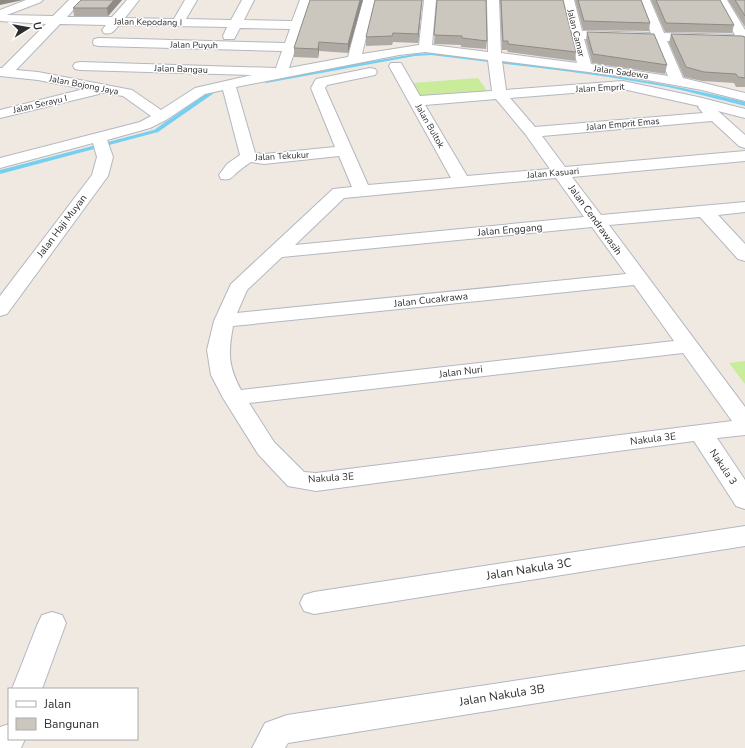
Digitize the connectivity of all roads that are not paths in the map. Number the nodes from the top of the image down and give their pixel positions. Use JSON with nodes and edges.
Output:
{"nodes":[{"id":1,"x":37,"y":0,"type":"edge"},
{"id":2,"x":76,"y":0,"type":"edge"},
{"id":3,"x":133,"y":0,"type":"edge"},
{"id":4,"x":191,"y":0,"type":"edge"},
{"id":5,"x":248,"y":0,"type":"edge"},
{"id":6,"x":306,"y":0,"type":"edge"},
{"id":7,"x":369,"y":0,"type":"edge"},
{"id":8,"x":430,"y":0,"type":"edge"},
{"id":9,"x":493,"y":0,"type":"edge"},
{"id":10,"x":568,"y":0,"type":"edge"},
{"id":11,"x":644,"y":0,"type":"edge"},
{"id":12,"x":721,"y":0,"type":"edge"},
{"id":13,"x":0,"y":15,"type":"edge"},
{"id":14,"x":57,"y":20,"type":"junction"},
{"id":15,"x":115,"y":22,"type":"junction"},
{"id":16,"x":178,"y":23,"type":"junction"},
{"id":17,"x":235,"y":24,"type":"junction"},
{"id":18,"x":297,"y":25,"type":"junction"},
{"id":19,"x":577,"y":35,"type":"junction"},
{"id":20,"x":660,"y":37,"type":"junction"},
{"id":21,"x":745,"y":40,"type":"edge"},
{"id":22,"x":99,"y":42,"type":"junction"},
{"id":23,"x":225,"y":45,"type":"junction"},
{"id":24,"x":289,"y":47,"type":"junction"},
{"id":25,"x":425,"y":48,"type":"junction"},
{"id":26,"x":354,"y":60,"type":"junction"},
{"id":27,"x":441,"y":63,"type":"dead end"},
{"id":28,"x":495,"y":63,"type":"junction"},
{"id":29,"x":80,"y":66,"type":"junction"},
{"id":30,"x":584,"y":67,"type":"junction"},
{"id":31,"x":281,"y":72,"type":"junction"},
{"id":32,"x":4,"y":74,"type":"edge"},
{"id":33,"x":677,"y":80,"type":"junction"},
{"id":34,"x":66,"y":83,"type":"junction"},
{"id":35,"x":623,"y":85,"type":"junction"},
{"id":36,"x":229,"y":87,"type":"junction"},
{"id":37,"x":103,"y":89,"type":"junction"},
{"id":38,"x":500,"y":95,"type":"junction"},
{"id":39,"x":745,"y":97,"type":"edge"},
{"id":40,"x":416,"y":101,"type":"junction"},
{"id":41,"x":698,"y":101,"type":"junction"},
{"id":42,"x":0,"y":114,"type":"edge"},
{"id":43,"x":745,"y":114,"type":"edge"},
{"id":44,"x":716,"y":116,"type":"junction"},
{"id":45,"x":161,"y":118,"type":"junction"},
{"id":46,"x":531,"y":132,"type":"junction"},
{"id":47,"x":745,"y":143,"type":"edge"},
{"id":48,"x":101,"y":144,"type":"junction"},
{"id":49,"x":345,"y":151,"type":"junction"},
{"id":50,"x":745,"y":156,"type":"edge"},
{"id":51,"x":248,"y":157,"type":"junction"},
{"id":52,"x":0,"y":163,"type":"edge"},
{"id":53,"x":561,"y":173,"type":"junction"},
{"id":54,"x":227,"y":175,"type":"dead end"},
{"id":55,"x":462,"y":182,"type":"junction"},
{"id":56,"x":362,"y":191,"type":"junction"},
{"id":57,"x":745,"y":207,"type":"edge"},
{"id":58,"x":705,"y":211,"type":"junction"},
{"id":59,"x":596,"y":222,"type":"junction"},
{"id":60,"x":275,"y":252,"type":"junction"},
{"id":61,"x":745,"y":255,"type":"edge"},
{"id":62,"x":638,"y":279,"type":"junction"},
{"id":63,"x":0,"y":310,"type":"edge"},
{"id":64,"x":224,"y":321,"type":"junction"},
{"id":65,"x":688,"y":346,"type":"junction"},
{"id":66,"x":234,"y":398,"type":"junction"},
{"id":67,"x":745,"y":424,"type":"edge"},
{"id":68,"x":745,"y":427,"type":"edge"},
{"id":69,"x":700,"y":433,"type":"junction"},
{"id":70,"x":745,"y":500,"type":"edge"},
{"id":71,"x":745,"y":536,"type":"edge"},
{"id":72,"x":314,"y":603,"type":"dead end"},
{"id":73,"x":52,"y":623,"type":"dead end"},
{"id":74,"x":745,"y":658,"type":"edge"},
{"id":75,"x":27,"y":688,"type":"edge"},
{"id":76,"x":268,"y":748,"type":"edge"}],
"edges":[{"from":1,"to":13,"type":"street"},
{"from":2,"to":14,"type":"street"},
{"from":3,"to":15,"type":"street"},
{"from":4,"to":16,"type":"street"},
{"from":5,"to":17,"type":"street"},
{"from":6,"to":18,"type":"street"},
{"from":7,"to":26,"type":"street"},
{"from":8,"to":25,"type":"street"},
{"from":9,"to":28,"type":"street","name":"Jalan Cendrawasih"},
{"from":10,"to":19,"type":"street","name":"Jalan Camar"},
{"from":11,"to":20,"type":"street"},
{"from":12,"to":21,"type":"street"},
{"from":13,"to":14,"type":"street","name":"Jalan Kepodang I"},
{"from":14,"to":15,"type":"street","name":"Jalan Kepodang I"},
{"from":14,"to":32,"type":"street"},
{"from":15,"to":16,"type":"street","name":"Jalan Kepodang I"},
{"from":15,"to":22,"type":"street"},
{"from":16,"to":17,"type":"street","name":"Jalan Kepodang I"},
{"from":17,"to":18,"type":"street","name":"Jalan Kepodang I"},
{"from":17,"to":23,"type":"street"},
{"from":18,"to":24,"type":"street"},
{"from":19,"to":20,"type":"street"},
{"from":19,"to":30,"type":"street","name":"Jalan Camar"},
{"from":20,"to":21,"type":"street"},
{"from":20,"to":33,"type":"street"},
{"from":22,"to":23,"type":"street","name":"Jalan Puyuh"},
{"from":22,"to":29,"type":"street"},
{"from":23,"to":24,"type":"street","name":"Jalan Puyuh"},
{"from":24,"to":31,"type":"street"},
{"from":25,"to":26,"type":"street"},
{"from":25,"to":28,"type":"street"},
{"from":26,"to":31,"type":"street"},
{"from":27,"to":28,"type":"street"},
{"from":28,"to":30,"type":"street","name":"Jalan Sadewa"},
{"from":28,"to":35,"type":"street"},
{"from":28,"to":38,"type":"street","name":"Jalan Cendrawasih"},
{"from":29,"to":31,"type":"street","name":"Jalan Bangau"},
{"from":29,"to":34,"type":"street"},
{"from":30,"to":33,"type":"street","name":"Jalan Sadewa"},
{"from":31,"to":36,"type":"street"},
{"from":32,"to":34,"type":"street","name":"Jalan Bojong Jaya"},
{"from":33,"to":39,"type":"street","name":"Jalan Sadewa"},
{"from":34,"to":37,"type":"street","name":"Jalan Bojong Jaya"},
{"from":35,"to":38,"type":"street","name":"Jalan Emprit"},
{"from":35,"to":41,"type":"street","name":"Jalan Emprit"},
{"from":36,"to":45,"type":"street"},
{"from":36,"to":51,"type":"street","name":"Jalan Tekukur"},
{"from":37,"to":42,"type":"street","name":"Jalan Serayu I"},
{"from":37,"to":45,"type":"street","name":"Jalan Bojong Jaya"},
{"from":38,"to":40,"type":"street","name":"Jalan Bultok"},
{"from":38,"to":46,"type":"street","name":"Jalan Cendrawasih"},
{"from":40,"to":49,"type":"street"},
{"from":40,"to":55,"type":"street","name":"Jalan Bultok"},
{"from":41,"to":43,"type":"street","name":"Jalan Emprit"},
{"from":41,"to":44,"type":"street"},
{"from":44,"to":46,"type":"street","name":"Jalan Emprit Emas"},
{"from":44,"to":47,"type":"street"},
{"from":45,"to":48,"type":"street"},
{"from":46,"to":53,"type":"street","name":"Jalan Cendrawasih"},
{"from":48,"to":52,"type":"street"},
{"from":48,"to":63,"type":"street","name":"Jalan Haji Muyan"},
{"from":49,"to":51,"type":"street","name":"Jalan Tekukur"},
{"from":49,"to":56,"type":"street"},
{"from":50,"to":53,"type":"street","name":"Jalan Kasuari"},
{"from":51,"to":54,"type":"street"},
{"from":53,"to":55,"type":"street","name":"Jalan Kasuari"},
{"from":53,"to":59,"type":"street","name":"Jalan Cendrawasih"},
{"from":55,"to":56,"type":"street","name":"Jalan Kasuari"},
{"from":56,"to":60,"type":"street","name":"Nakula 3E"},
{"from":57,"to":58,"type":"street","name":"Jalan Enggang"},
{"from":58,"to":59,"type":"street","name":"Jalan Enggang"},
{"from":58,"to":61,"type":"street"},
{"from":59,"to":60,"type":"street","name":"Jalan Enggang"},
{"from":59,"to":62,"type":"street","name":"Jalan Cendrawasih"},
{"from":60,"to":64,"type":"street","name":"Nakula 3E"},
{"from":62,"to":64,"type":"street","name":"Jalan Cucakrawa"},
{"from":62,"to":65,"type":"street","name":"Jalan Cendrawasih"},
{"from":64,"to":66,"type":"street","name":"Nakula 3E"},
{"from":65,"to":66,"type":"street","name":"Jalan Nuri"},
{"from":65,"to":67,"type":"street","name":"Jalan Cendrawasih"},
{"from":66,"to":69,"type":"street","name":"Nakula 3E"},
{"from":68,"to":69,"type":"street","name":"Nakula 3E"},
{"from":69,"to":70,"type":"street","name":"Nakula 3"},
{"from":71,"to":72,"type":"street","name":"Jalan Nakula 3C"},
{"from":73,"to":75,"type":"street"},
{"from":74,"to":76,"type":"street","name":"Jalan Nakula 3B"}]}
